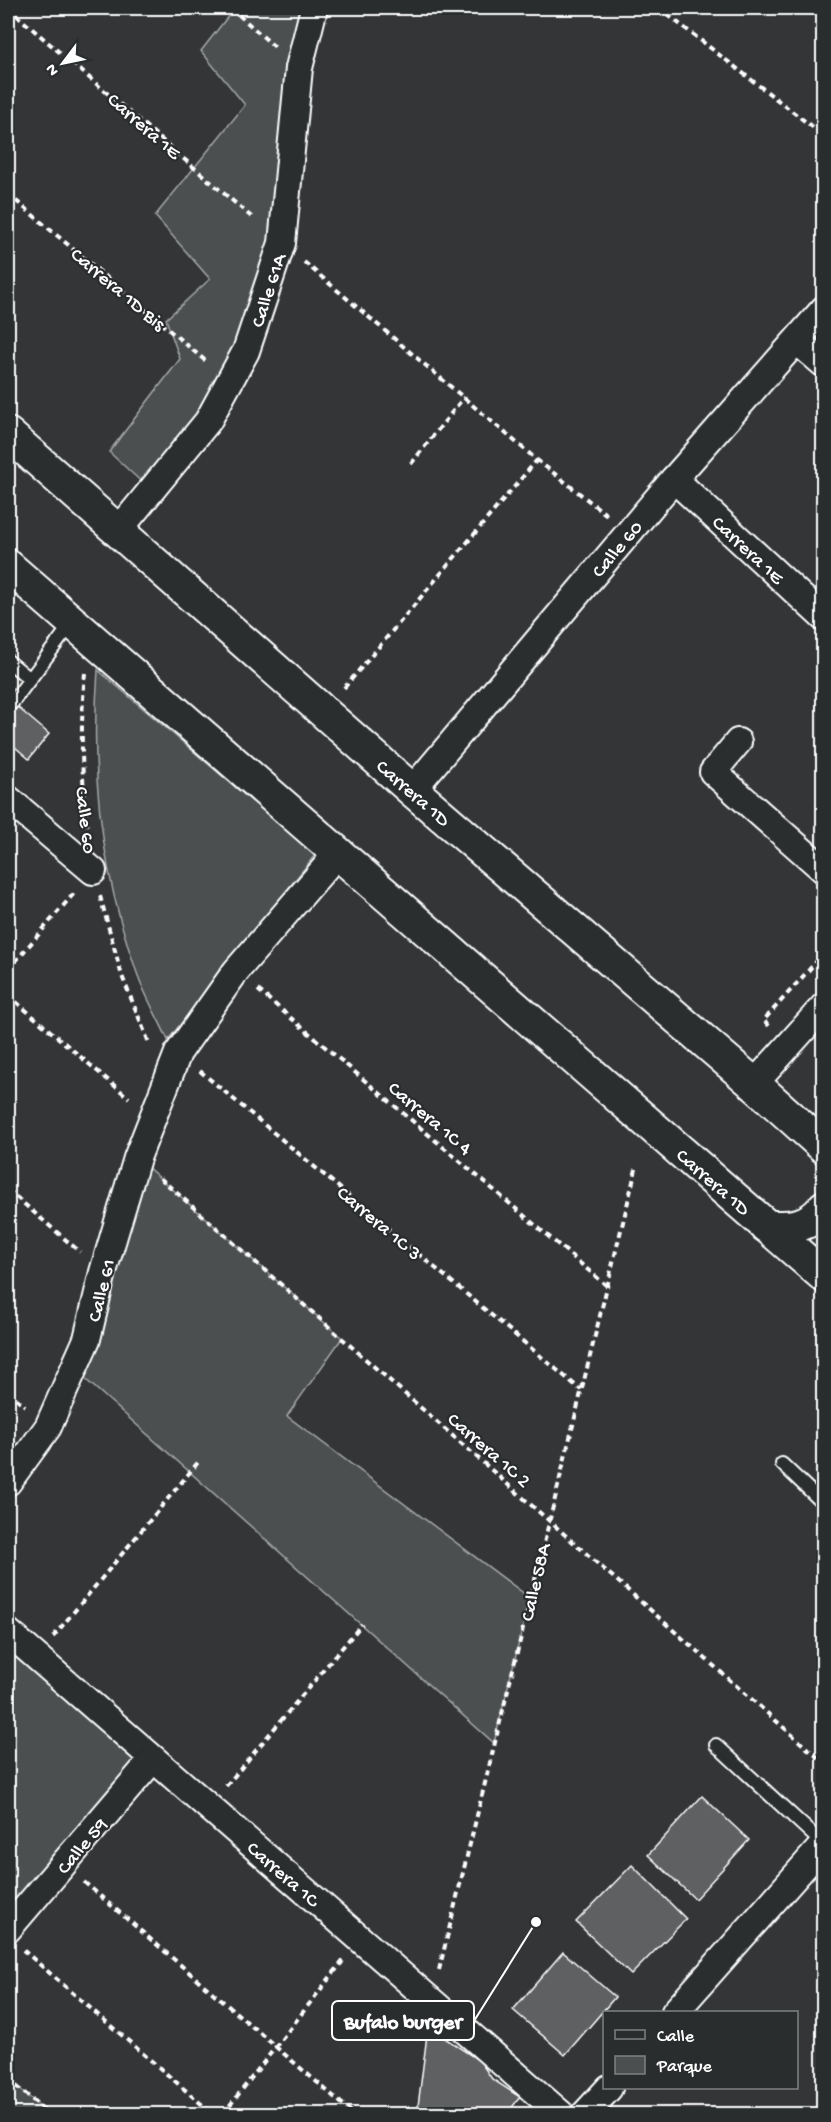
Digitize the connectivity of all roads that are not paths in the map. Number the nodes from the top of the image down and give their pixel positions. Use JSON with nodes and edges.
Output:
{"nodes":[{"id":1,"x":314,"y":8,"type":"edge"},
{"id":2,"x":824,"y":309,"type":"edge"},
{"id":3,"x":796,"y":341,"type":"junction"},
{"id":4,"x":824,"y":364,"type":"edge"},
{"id":5,"x":8,"y":434,"type":"edge"},
{"id":6,"x":674,"y":479,"type":"junction"},
{"id":7,"x":118,"y":531,"type":"junction"},
{"id":8,"x":8,"y":567,"type":"edge"},
{"id":9,"x":824,"y":618,"type":"edge"},
{"id":10,"x":84,"y":632,"type":"junction"},
{"id":11,"x":8,"y":661,"type":"edge"},
{"id":12,"x":30,"y":679,"type":"junction"},
{"id":13,"x":12,"y":703,"type":"dead end"},
{"id":14,"x":738,"y":742,"type":"dead end"},
{"id":15,"x":412,"y":790,"type":"junction"},
{"id":16,"x":8,"y":799,"type":"edge"},
{"id":17,"x":337,"y":854,"type":"junction"},
{"id":18,"x":824,"y":870,"type":"edge"},
{"id":19,"x":93,"y":871,"type":"road end"},
{"id":20,"x":824,"y":1006,"type":"edge"},
{"id":21,"x":754,"y":1084,"type":"junction"},
{"id":22,"x":824,"y":1147,"type":"edge"},
{"id":23,"x":824,"y":1207,"type":"edge"},
{"id":24,"x":766,"y":1226,"type":"junction"},
{"id":25,"x":824,"y":1276,"type":"edge"},
{"id":26,"x":782,"y":1464,"type":"dead end"},
{"id":27,"x":8,"y":1482,"type":"edge"},
{"id":28,"x":824,"y":1504,"type":"edge"},
{"id":29,"x":8,"y":1632,"type":"edge"},
{"id":30,"x":716,"y":1745,"type":"dead end"},
{"id":31,"x":153,"y":1759,"type":"junction"},
{"id":32,"x":823,"y":1844,"type":"edge"},
{"id":33,"x":12,"y":1937,"type":"edge"},
{"id":34,"x":677,"y":2011,"type":"edge"},
{"id":35,"x":608,"y":2089,"type":"edge"},
{"id":36,"x":561,"y":2115,"type":"edge"},
{"id":37,"x":585,"y":2115,"type":"edge"}],
"edges":[{"from":1,"to":7,"type":"street","name":"Calle 61A"},
{"from":2,"to":3,"type":"street","name":"Calle 60"},
{"from":3,"to":4,"type":"street"},
{"from":3,"to":6,"type":"street","name":"Calle 60"},
{"from":5,"to":7,"type":"street","name":"Carrera 1D"},
{"from":6,"to":9,"type":"street","name":"Carrera 1E"},
{"from":6,"to":15,"type":"street","name":"Calle 60"},
{"from":7,"to":15,"type":"street","name":"Carrera 1D"},
{"from":8,"to":10,"type":"street","name":"Carrera 1D"},
{"from":10,"to":12,"type":"lane"},
{"from":10,"to":17,"type":"street","name":"Carrera 1D"},
{"from":11,"to":12,"type":"lane"},
{"from":12,"to":13,"type":"lane"},
{"from":14,"to":18,"type":"street"},
{"from":15,"to":21,"type":"street","name":"Carrera 1D"},
{"from":16,"to":19,"type":"street"},
{"from":17,"to":24,"type":"street","name":"Carrera 1D"},
{"from":17,"to":27,"type":"street","name":"Calle 61"},
{"from":20,"to":21,"type":"street"},
{"from":21,"to":22,"type":"street","name":"Carrera 1D"},
{"from":23,"to":24,"type":"street"},
{"from":24,"to":25,"type":"street","name":"Carrera 1D"},
{"from":26,"to":28,"type":"lane"},
{"from":29,"to":31,"type":"street","name":"Carrera 1C"},
{"from":30,"to":32,"type":"lane"},
{"from":31,"to":33,"type":"street","name":"Calle 59"},
{"from":31,"to":36,"type":"street","name":"Carrera 1C"},
{"from":32,"to":34,"type":"street"},
{"from":35,"to":37,"type":"street"}]}
